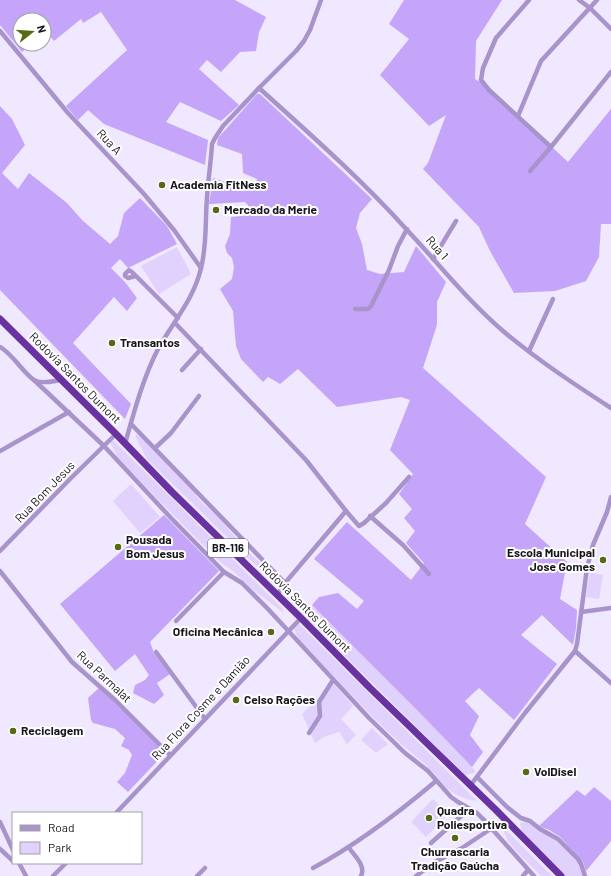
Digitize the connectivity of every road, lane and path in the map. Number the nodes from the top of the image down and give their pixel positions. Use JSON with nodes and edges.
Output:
{"nodes":[{"id":1,"x":322,"y":0,"type":"edge"},
{"id":2,"x":529,"y":0,"type":"edge"},
{"id":3,"x":579,"y":0,"type":"edge"},
{"id":4,"x":597,"y":0,"type":"edge"},
{"id":5,"x":590,"y":8,"type":"junction"},
{"id":6,"x":611,"y":29,"type":"edge"},
{"id":7,"x":0,"y":31,"type":"edge"},
{"id":8,"x":611,"y":72,"type":"edge"},
{"id":9,"x":259,"y":88,"type":"junction"},
{"id":10,"x":518,"y":116,"type":"junction"},
{"id":11,"x":551,"y":147,"type":"junction"},
{"id":12,"x":530,"y":171,"type":"dead end"},
{"id":13,"x":456,"y":221,"type":"dead end"},
{"id":14,"x":407,"y":229,"type":"junction"},
{"id":15,"x":433,"y":259,"type":"junction"},
{"id":16,"x":201,"y":268,"type":"junction"},
{"id":17,"x":136,"y":276,"type":"dead end"},
{"id":18,"x":554,"y":299,"type":"dead end"},
{"id":19,"x":355,"y":309,"type":"dead end"},
{"id":20,"x":178,"y":318,"type":"junction"},
{"id":21,"x":0,"y":319,"type":"edge"},
{"id":22,"x":175,"y":323,"type":"junction"},
{"id":23,"x":0,"y":347,"type":"edge"},
{"id":24,"x":201,"y":349,"type":"junction"},
{"id":25,"x":529,"y":351,"type":"junction"},
{"id":26,"x":182,"y":370,"type":"dead end"},
{"id":27,"x":34,"y":380,"type":"junction"},
{"id":28,"x":61,"y":380,"type":"junction"},
{"id":29,"x":199,"y":396,"type":"dead end"},
{"id":30,"x":611,"y":408,"type":"edge"},
{"id":31,"x":69,"y":412,"type":"junction"},
{"id":32,"x":131,"y":424,"type":"junction"},
{"id":33,"x":116,"y":434,"type":"junction"},
{"id":34,"x":125,"y":444,"type":"junction"},
{"id":35,"x":104,"y":446,"type":"junction"},
{"id":36,"x":155,"y":448,"type":"junction"},
{"id":37,"x":0,"y":451,"type":"edge"},
{"id":38,"x":409,"y":478,"type":"dead end"},
{"id":39,"x":611,"y":497,"type":"edge"},
{"id":40,"x":346,"y":511,"type":"junction"},
{"id":41,"x":370,"y":516,"type":"junction"},
{"id":42,"x":0,"y":551,"type":"edge"},
{"id":43,"x":0,"y":571,"type":"edge"},
{"id":44,"x":224,"y":572,"type":"junction"},
{"id":45,"x":429,"y":574,"type":"dead end"},
{"id":46,"x":285,"y":583,"type":"junction"},
{"id":47,"x":277,"y":594,"type":"junction"},
{"id":48,"x":611,"y":608,"type":"edge"},
{"id":49,"x":581,"y":612,"type":"junction"},
{"id":50,"x":301,"y":618,"type":"junction"},
{"id":51,"x":176,"y":621,"type":"dead end"},
{"id":52,"x":288,"y":630,"type":"junction"},
{"id":53,"x":575,"y":651,"type":"junction"},
{"id":54,"x":156,"y":652,"type":"dead end"},
{"id":55,"x":333,"y":680,"type":"junction"},
{"id":56,"x":611,"y":683,"type":"edge"},
{"id":57,"x":206,"y":719,"type":"junction"},
{"id":58,"x":309,"y":733,"type":"dead end"},
{"id":59,"x":170,"y":755,"type":"junction"},
{"id":60,"x":477,"y":777,"type":"junction"},
{"id":61,"x":436,"y":781,"type":"junction"},
{"id":62,"x":470,"y":786,"type":"junction"},
{"id":63,"x":470,"y":809,"type":"junction"},
{"id":64,"x":117,"y":812,"type":"edge"},
{"id":65,"x":0,"y":822,"type":"edge"},
{"id":66,"x":492,"y":828,"type":"junction"},
{"id":67,"x":431,"y":843,"type":"dead end"},
{"id":68,"x":12,"y":848,"type":"edge"},
{"id":69,"x":349,"y":848,"type":"junction"},
{"id":70,"x":0,"y":849,"type":"edge"},
{"id":71,"x":12,"y":860,"type":"edge"},
{"id":72,"x":17,"y":864,"type":"edge"},
{"id":73,"x":20,"y":864,"type":"edge"},
{"id":74,"x":65,"y":864,"type":"edge"},
{"id":75,"x":205,"y":868,"type":"dead end"},
{"id":76,"x":313,"y":868,"type":"dead end"},
{"id":77,"x":22,"y":869,"type":"junction"},
{"id":78,"x":528,"y":870,"type":"junction"},
{"id":79,"x":26,"y":876,"type":"edge"},
{"id":80,"x":53,"y":876,"type":"edge"},
{"id":81,"x":197,"y":876,"type":"edge"},
{"id":82,"x":363,"y":876,"type":"edge"},
{"id":83,"x":416,"y":876,"type":"edge"},
{"id":84,"x":523,"y":876,"type":"edge"},
{"id":85,"x":534,"y":876,"type":"edge"},
{"id":86,"x":561,"y":876,"type":"edge"},
{"id":87,"x":585,"y":876,"type":"edge"}],
"edges":[{"from":1,"to":9,"type":"street"},
{"from":2,"to":10,"type":"street"},
{"from":3,"to":5,"type":"street"},
{"from":4,"to":5,"type":"street"},
{"from":5,"to":6,"type":"street"},
{"from":5,"to":10,"type":"street"},
{"from":7,"to":16,"type":"street","name":"Rua A"},
{"from":8,"to":11,"type":"street"},
{"from":9,"to":14,"type":"street","name":"Rua 1"},
{"from":9,"to":16,"type":"street"},
{"from":10,"to":11,"type":"street"},
{"from":11,"to":12,"type":"street"},
{"from":13,"to":15,"type":"street"},
{"from":14,"to":15,"type":"street","name":"Rua 1"},
{"from":14,"to":19,"type":"street"},
{"from":15,"to":25,"type":"street","name":"Rua 1"},
{"from":16,"to":20,"type":"street"},
{"from":17,"to":20,"type":"street"},
{"from":18,"to":25,"type":"street"},
{"from":20,"to":22,"type":"street"},
{"from":21,"to":28,"type":"highway","name":"Rodovia Santos Dumont","number":"BR-116"},
{"from":22,"to":24,"type":"street"},
{"from":22,"to":32,"type":"street"},
{"from":23,"to":27,"type":"street"},
{"from":24,"to":26,"type":"street"},
{"from":24,"to":40,"type":"street"},
{"from":25,"to":30,"type":"street","name":"Rua 1"},
{"from":27,"to":28,"type":"street"},
{"from":27,"to":31,"type":"street"},
{"from":28,"to":33,"type":"highway","name":"Rodovia Santos Dumont","number":"BR-116"},
{"from":29,"to":36,"type":"street"},
{"from":31,"to":35,"type":"street"},
{"from":31,"to":37,"type":"street"},
{"from":32,"to":34,"type":"street"},
{"from":32,"to":36,"type":"street"},
{"from":33,"to":34,"type":"highway","name":"Rodovia Santos Dumont","number":"BR-116"},
{"from":33,"to":35,"type":"street","name":"Rua Bom Jesus"},
{"from":34,"to":47,"type":"highway","name":"Rodovia Santos Dumont","number":"BR-116"},
{"from":35,"to":42,"type":"street","name":"Rua Bom Jesus"},
{"from":35,"to":44,"type":"street"},
{"from":36,"to":46,"type":"street"},
{"from":38,"to":41,"type":"street"},
{"from":39,"to":49,"type":"street"},
{"from":40,"to":41,"type":"street"},
{"from":40,"to":46,"type":"street"},
{"from":41,"to":45,"type":"street"},
{"from":43,"to":59,"type":"street","name":"Rua Parmalat"},
{"from":44,"to":51,"type":"street"},
{"from":44,"to":52,"type":"street"},
{"from":46,"to":47,"type":"street"},
{"from":47,"to":50,"type":"highway","name":"Rodovia Santos Dumont","number":"BR-116"},
{"from":48,"to":49,"type":"street"},
{"from":49,"to":53,"type":"street"},
{"from":50,"to":52,"type":"street","name":"Rua Flora Cosme e Damião"},
{"from":50,"to":62,"type":"highway","name":"Rodovia Santos Dumont","number":"BR-116"},
{"from":52,"to":55,"type":"street"},
{"from":52,"to":57,"type":"street","name":"Rua Flora Cosme e Damião"},
{"from":53,"to":56,"type":"street"},
{"from":53,"to":60,"type":"street"},
{"from":54,"to":57,"type":"street"},
{"from":55,"to":58,"type":"street"},
{"from":55,"to":61,"type":"street"},
{"from":57,"to":59,"type":"street","name":"Rua Flora Cosme e Damião"},
{"from":59,"to":64,"type":"street","name":"Rua Flora Cosme e Damião"},
{"from":60,"to":62,"type":"street"},
{"from":60,"to":87,"type":"street"},
{"from":61,"to":63,"type":"street"},
{"from":61,"to":69,"type":"street"},
{"from":62,"to":86,"type":"highway","name":"Rodovia Santos Dumont","number":"BR-116"},
{"from":63,"to":66,"type":"street"},
{"from":63,"to":67,"type":"street"},
{"from":65,"to":68,"type":"street"},
{"from":66,"to":78,"type":"street"},
{"from":66,"to":83,"type":"street"},
{"from":69,"to":76,"type":"street"},
{"from":69,"to":82,"type":"street"},
{"from":70,"to":71,"type":"street"},
{"from":72,"to":77,"type":"street"},
{"from":73,"to":77,"type":"street"},
{"from":74,"to":80,"type":"street"},
{"from":75,"to":81,"type":"street"},
{"from":77,"to":79,"type":"street"},
{"from":78,"to":84,"type":"street"},
{"from":78,"to":85,"type":"street"}]}
